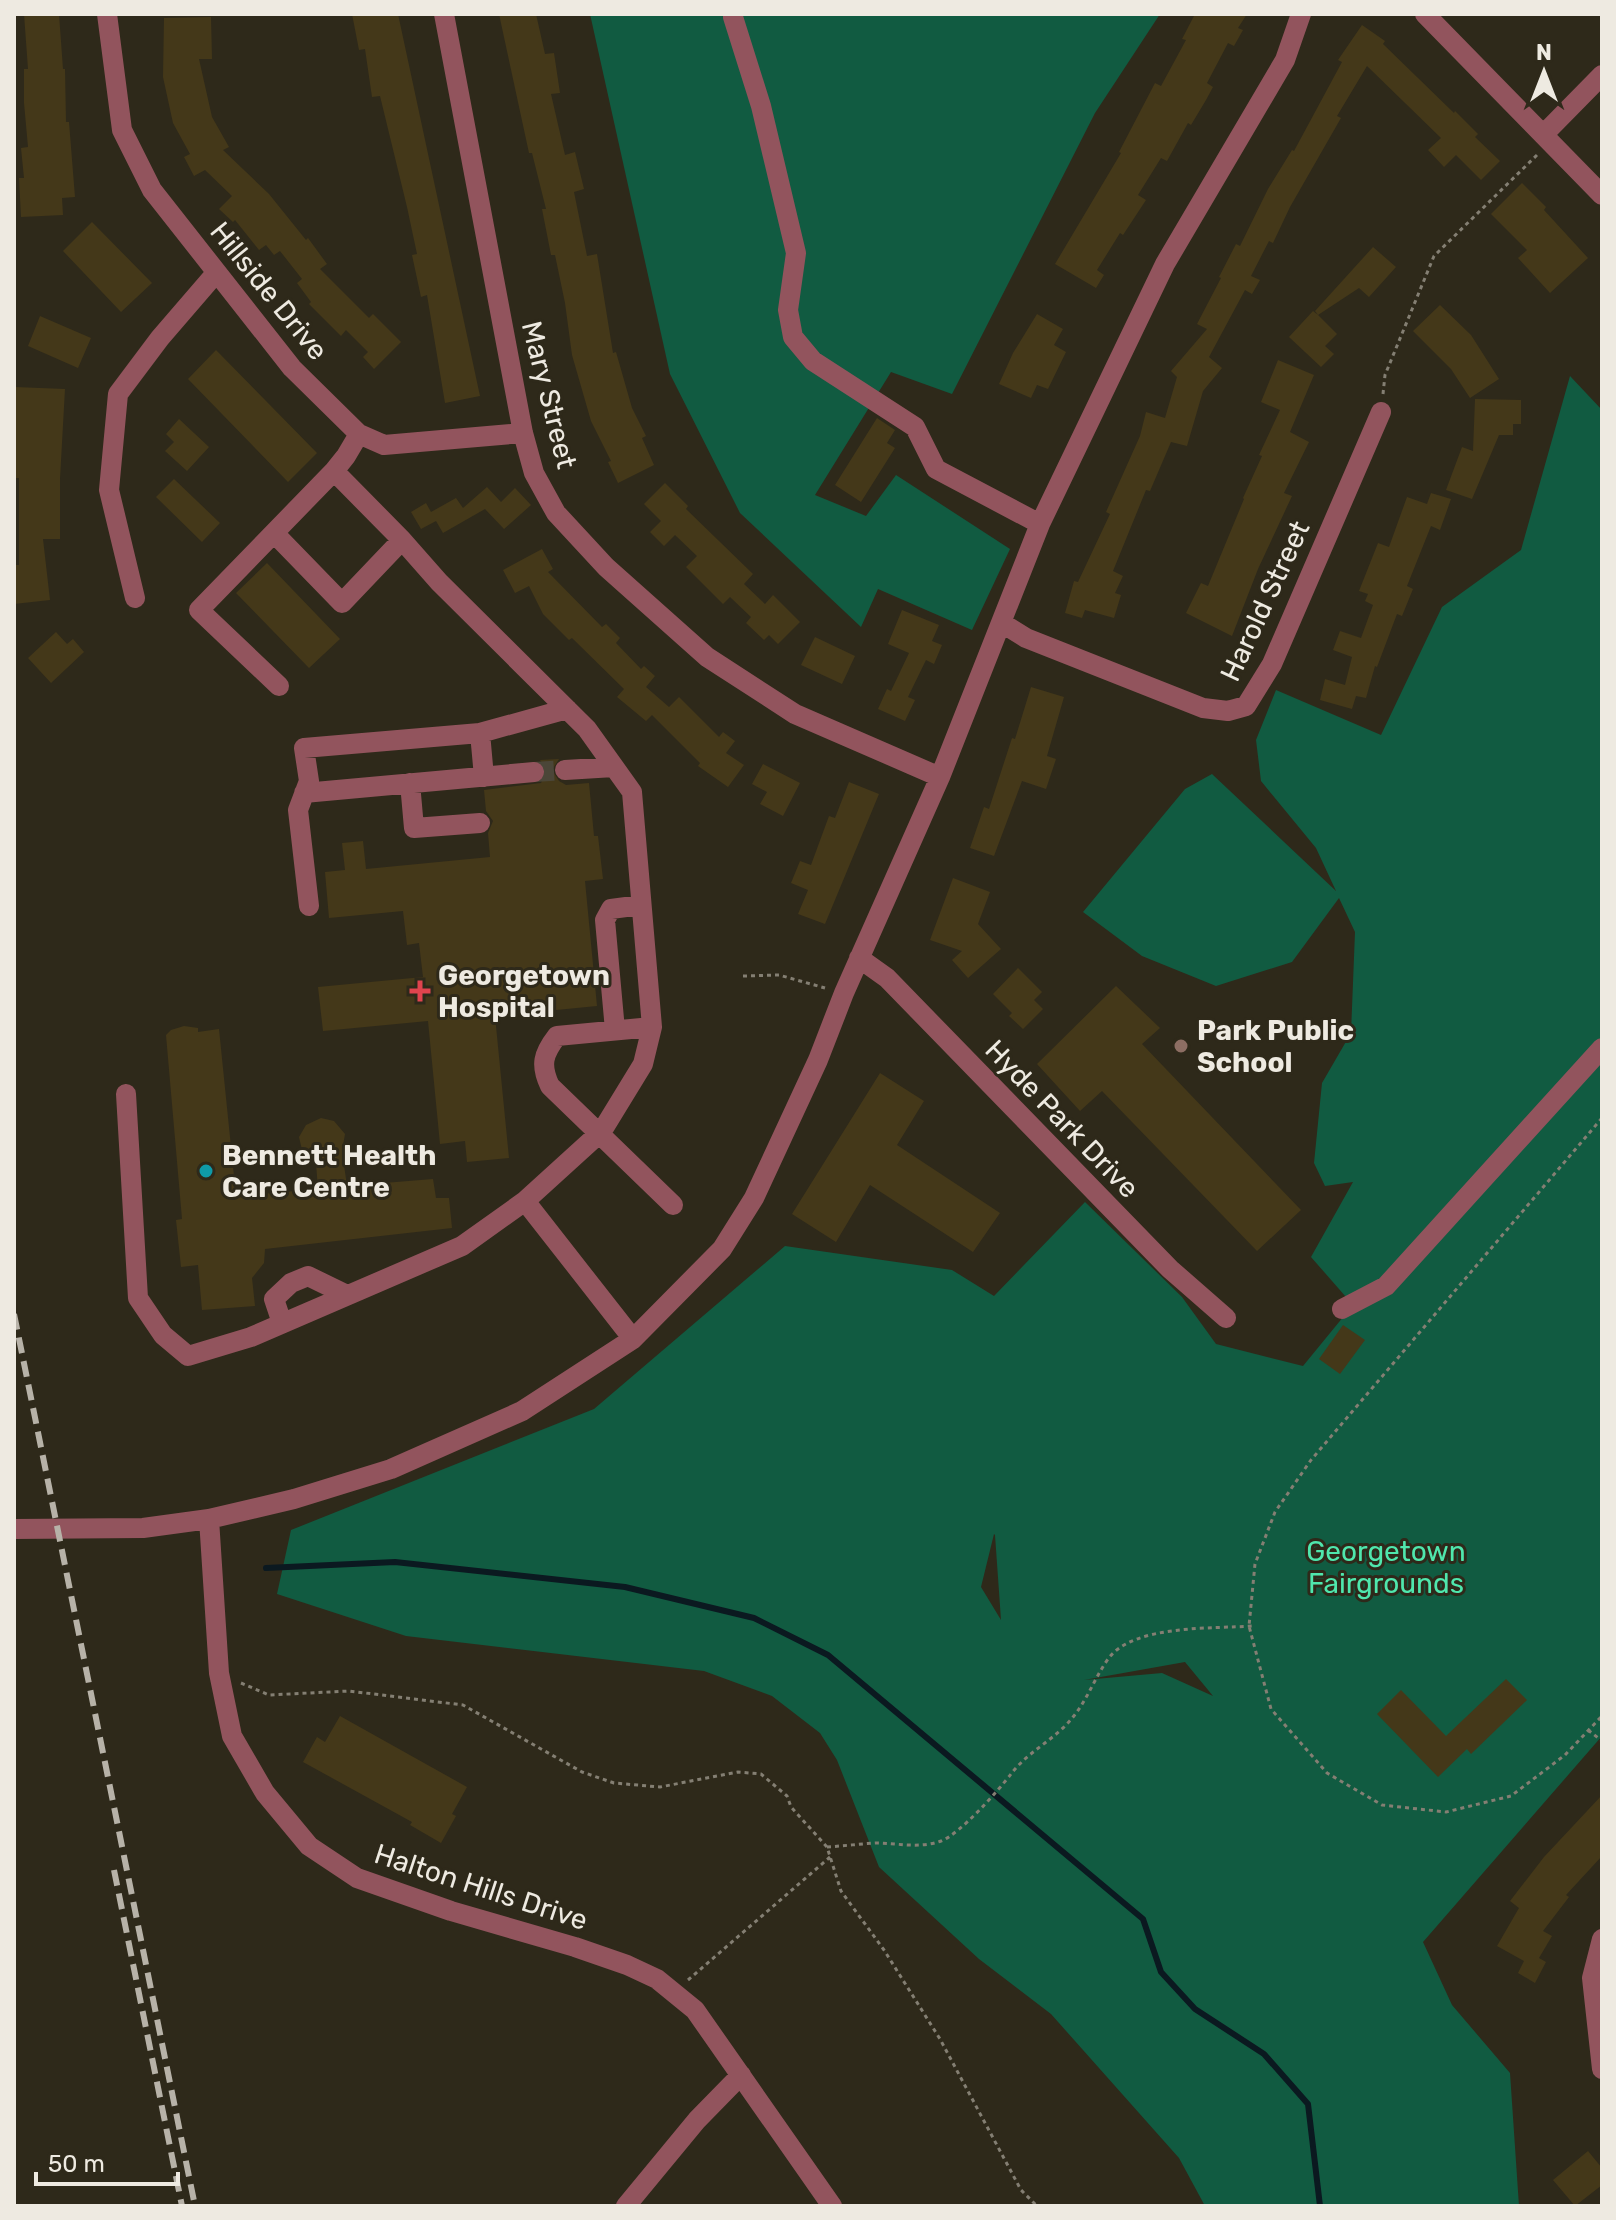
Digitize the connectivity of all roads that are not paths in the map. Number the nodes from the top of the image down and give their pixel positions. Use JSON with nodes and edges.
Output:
{"nodes":[{"id":1,"x":107,"y":14,"type":"edge"},
{"id":2,"x":444,"y":14,"type":"edge"},
{"id":3,"x":1301,"y":14,"type":"edge"},
{"id":4,"x":1425,"y":14,"type":"edge"},
{"id":5,"x":733,"y":17,"type":"dead end"},
{"id":6,"x":1602,"y":75,"type":"edge"},
{"id":7,"x":1548,"y":137,"type":"junction"},
{"id":8,"x":1602,"y":195,"type":"edge"},
{"id":9,"x":216,"y":273,"type":"junction"},
{"id":10,"x":1381,"y":412,"type":"road end"},
{"id":11,"x":523,"y":433,"type":"junction"},
{"id":12,"x":359,"y":434,"type":"junction"},
{"id":13,"x":334,"y":471,"type":"junction"},
{"id":14,"x":1040,"y":524,"type":"junction"},
{"id":15,"x":274,"y":533,"type":"junction"},
{"id":16,"x":402,"y":540,"type":"junction"},
{"id":17,"x":135,"y":598,"type":"dead end"},
{"id":18,"x":1002,"y":623,"type":"junction"},
{"id":19,"x":279,"y":686,"type":"dead end"},
{"id":20,"x":567,"y":709,"type":"junction"},
{"id":21,"x":480,"y":733,"type":"junction"},
{"id":22,"x":614,"y":767,"type":"junction"},
{"id":23,"x":565,"y":770,"type":"tunnel mouth"},
{"id":24,"x":534,"y":772,"type":"tunnel mouth"},
{"id":25,"x":484,"y":777,"type":"junction"},
{"id":26,"x":940,"y":777,"type":"junction"},
{"id":27,"x":410,"y":783,"type":"junction"},
{"id":28,"x":304,"y":793,"type":"junction"},
{"id":29,"x":480,"y":823,"type":"dead end"},
{"id":30,"x":641,"y":905,"type":"junction"},
{"id":31,"x":309,"y":906,"type":"dead end"},
{"id":32,"x":859,"y":958,"type":"junction"},
{"id":33,"x":652,"y":1027,"type":"junction"},
{"id":34,"x":615,"y":1030,"type":"junction"},
{"id":35,"x":1602,"y":1048,"type":"edge"},
{"id":36,"x":126,"y":1094,"type":"dead end"},
{"id":37,"x":598,"y":1135,"type":"junction"},
{"id":38,"x":525,"y":1201,"type":"junction"},
{"id":39,"x":673,"y":1205,"type":"dead end"},
{"id":40,"x":347,"y":1295,"type":"junction"},
{"id":41,"x":1342,"y":1309,"type":"dead end"},
{"id":42,"x":1226,"y":1318,"type":"dead end"},
{"id":43,"x":282,"y":1323,"type":"junction"},
{"id":44,"x":633,"y":1339,"type":"junction"},
{"id":45,"x":209,"y":1519,"type":"junction"},
{"id":46,"x":14,"y":1529,"type":"edge"},
{"id":47,"x":1602,"y":1939,"type":"edge"},
{"id":48,"x":1602,"y":2069,"type":"edge"},
{"id":49,"x":741,"y":2075,"type":"junction"},
{"id":50,"x":626,"y":2206,"type":"edge"},
{"id":51,"x":832,"y":2206,"type":"edge"}],
"edges":[{"from":1,"to":9,"type":"street","name":"Hillside Drive"},
{"from":2,"to":11,"type":"street","name":"Mary Street"},
{"from":3,"to":14,"type":"street"},
{"from":4,"to":7,"type":"street"},
{"from":5,"to":14,"type":"street"},
{"from":6,"to":7,"type":"street"},
{"from":7,"to":8,"type":"street"},
{"from":9,"to":12,"type":"street","name":"Hillside Drive"},
{"from":9,"to":17,"type":"street"},
{"from":10,"to":18,"type":"street","name":"Harold Street"},
{"from":11,"to":12,"type":"street","name":"Hillside Drive"},
{"from":11,"to":26,"type":"street","name":"Mary Street"},
{"from":12,"to":13,"type":"street"},
{"from":13,"to":15,"type":"street"},
{"from":13,"to":16,"type":"street"},
{"from":14,"to":18,"type":"street"},
{"from":15,"to":16,"type":"street"},
{"from":15,"to":19,"type":"street"},
{"from":16,"to":20,"type":"street"},
{"from":18,"to":26,"type":"street"},
{"from":20,"to":21,"type":"street"},
{"from":20,"to":22,"type":"street"},
{"from":21,"to":25,"type":"street"},
{"from":21,"to":28,"type":"street"},
{"from":22,"to":23,"type":"street"},
{"from":22,"to":30,"type":"street"},
{"from":24,"to":25,"type":"street"},
{"from":25,"to":27,"type":"street"},
{"from":26,"to":32,"type":"street"},
{"from":27,"to":28,"type":"street"},
{"from":27,"to":29,"type":"street"},
{"from":28,"to":31,"type":"street"},
{"from":30,"to":33,"type":"street"},
{"from":30,"to":34,"type":"street"},
{"from":32,"to":42,"type":"street","name":"Hyde Park Drive"},
{"from":32,"to":44,"type":"street"},
{"from":33,"to":34,"type":"street"},
{"from":33,"to":37,"type":"street"},
{"from":34,"to":37,"type":"street"},
{"from":35,"to":41,"type":"street"},
{"from":36,"to":43,"type":"street"},
{"from":37,"to":38,"type":"street"},
{"from":37,"to":39,"type":"street"},
{"from":38,"to":40,"type":"street"},
{"from":38,"to":44,"type":"street"},
{"from":40,"to":43,"type":"street"},
{"from":40,"to":43,"type":"street"},
{"from":44,"to":45,"type":"street"},
{"from":45,"to":46,"type":"street"},
{"from":45,"to":49,"type":"street","name":"Halton Hills Drive"},
{"from":47,"to":48,"type":"street"},
{"from":49,"to":50,"type":"street"},
{"from":49,"to":51,"type":"street","name":"Halton Hills Drive"}]}
